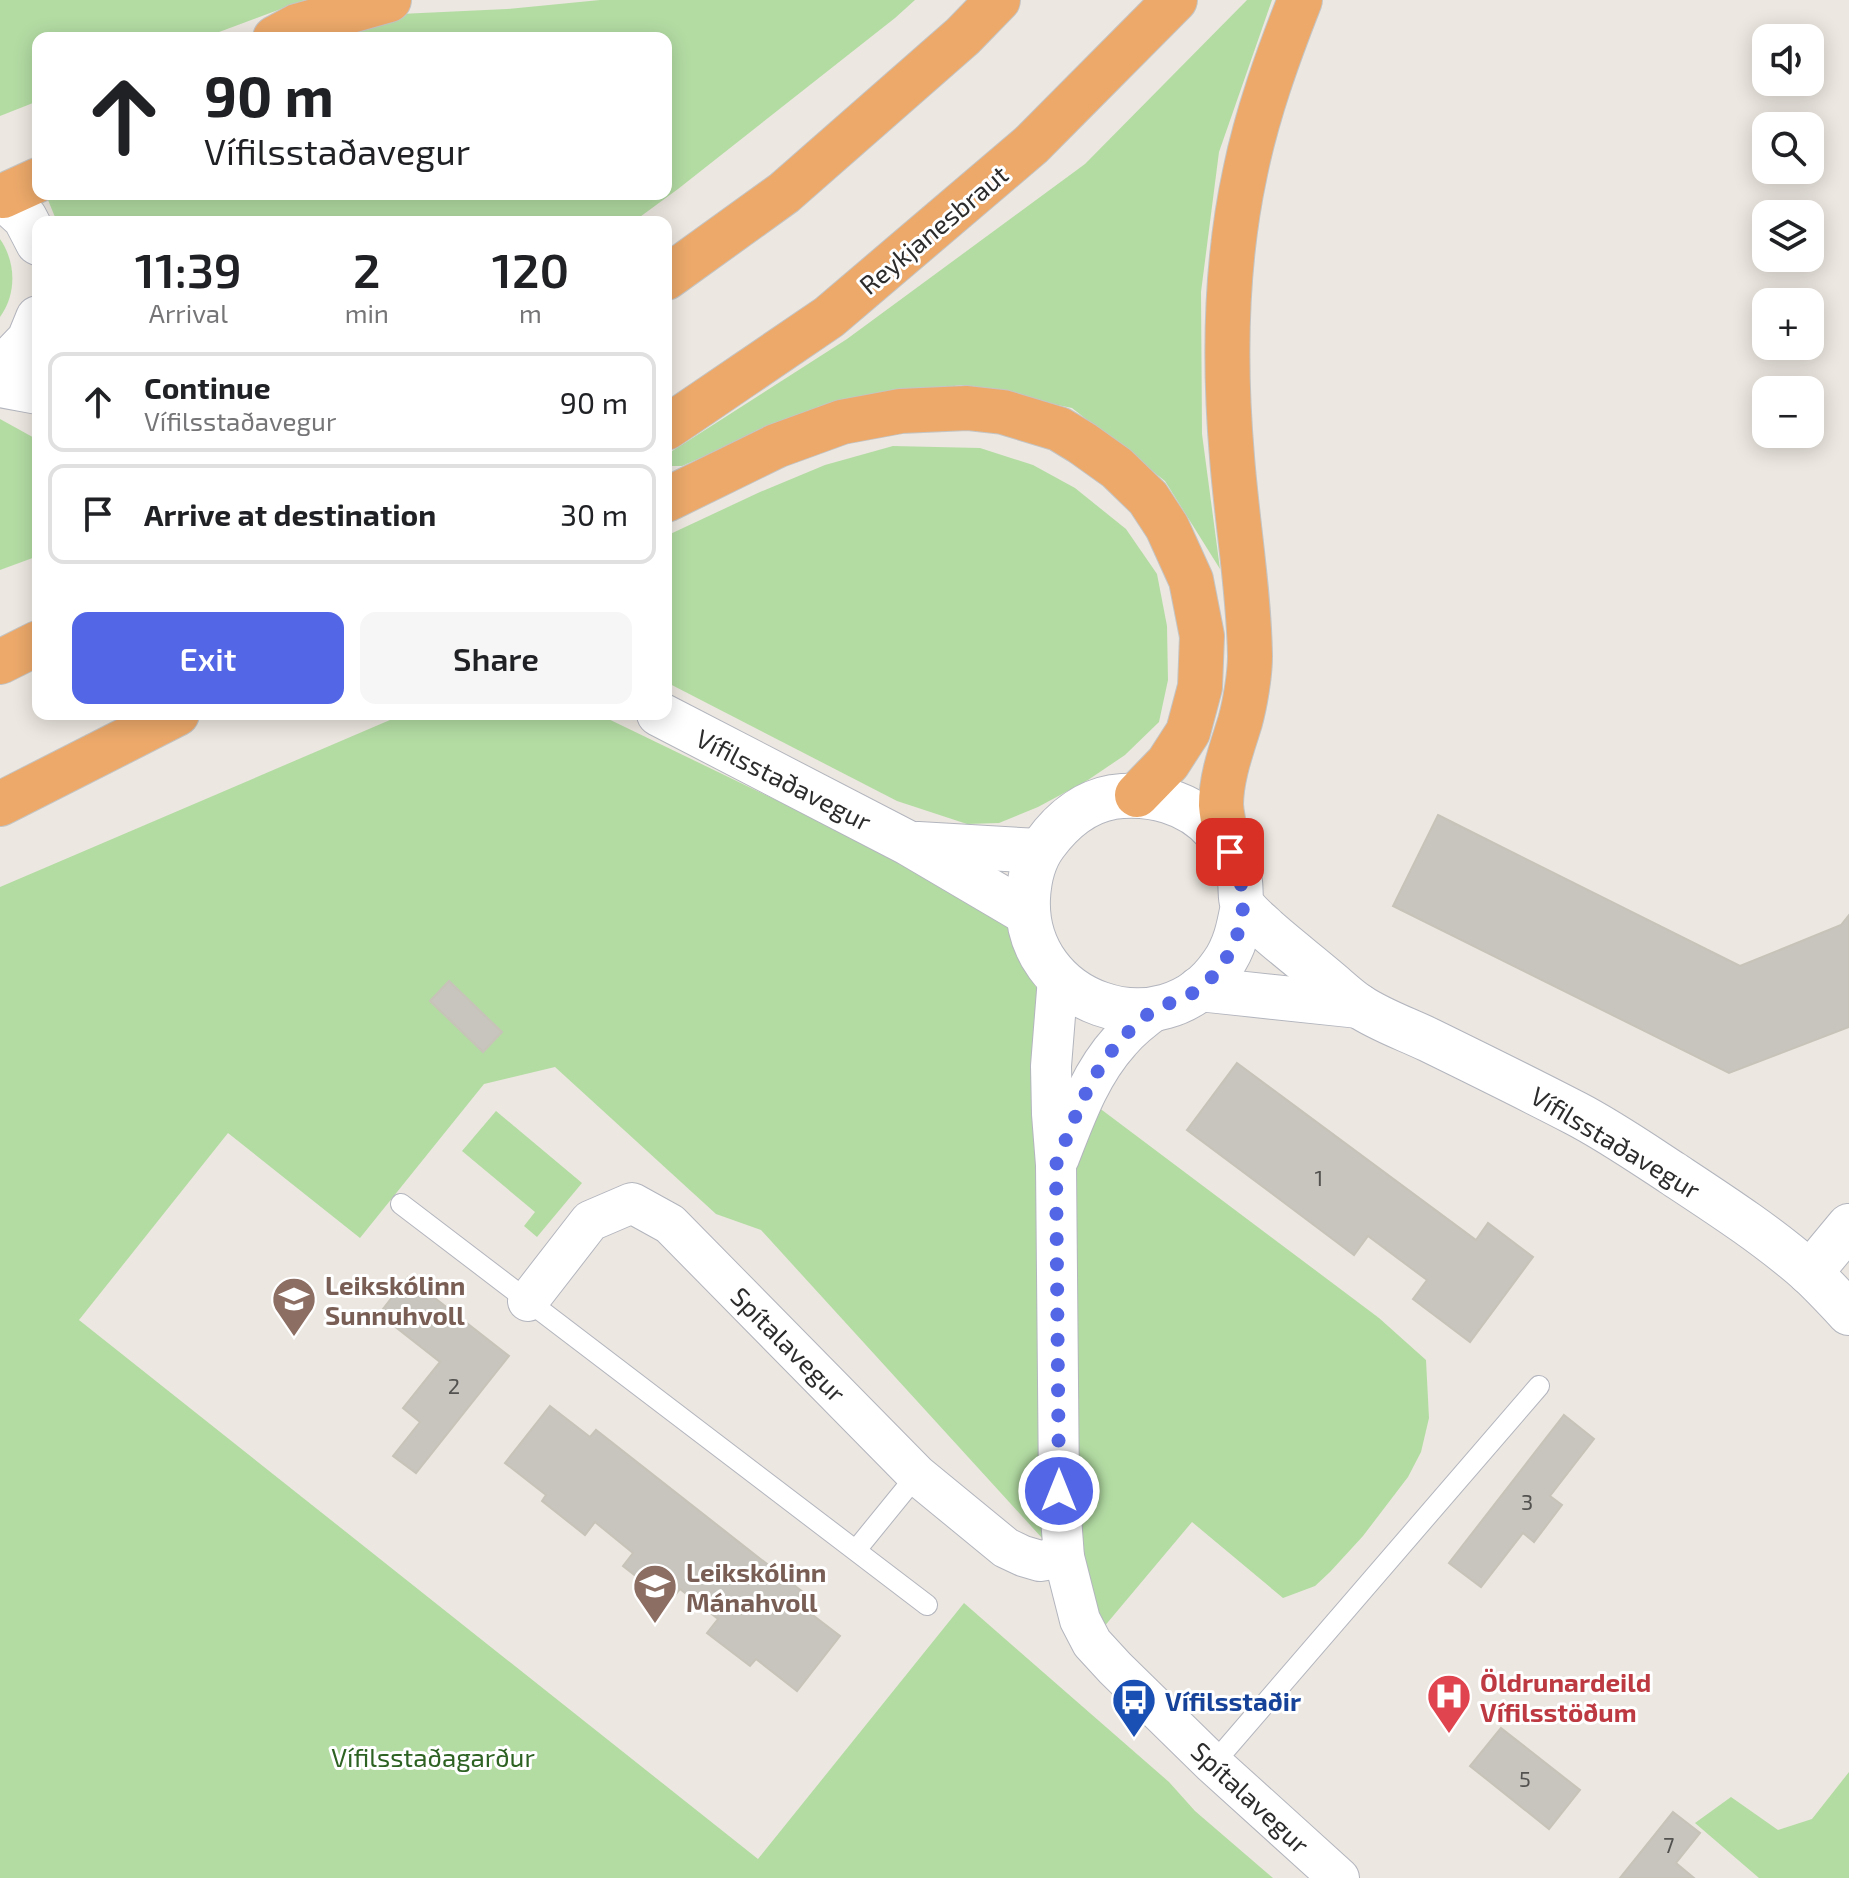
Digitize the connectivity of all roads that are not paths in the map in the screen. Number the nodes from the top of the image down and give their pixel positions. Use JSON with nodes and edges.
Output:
{"nodes":[{"id":1,"x":389,"y":0,"type":"edge"},
{"id":2,"x":998,"y":0,"type":"edge"},
{"id":3,"x":1175,"y":0,"type":"edge"},
{"id":4,"x":1300,"y":0,"type":"edge"},
{"id":5,"x":286,"y":32,"type":"edge"},
{"id":6,"x":14,"y":190,"type":"edge"},
{"id":7,"x":32,"y":231,"type":"edge"},
{"id":8,"x":672,"y":274,"type":"edge"},
{"id":9,"x":32,"y":333,"type":"edge"},
{"id":10,"x":0,"y":368,"type":"edge"},
{"id":11,"x":0,"y":385,"type":"edge"},
{"id":12,"x":32,"y":391,"type":"edge"},
{"id":13,"x":672,"y":424,"type":"edge"},
{"id":14,"x":672,"y":497,"type":"edge"},
{"id":15,"x":32,"y":646,"type":"edge"},
{"id":16,"x":0,"y":662,"type":"edge"},
{"id":17,"x":165,"y":720,"type":"edge"},
{"id":18,"x":671,"y":720,"type":"edge"},
{"id":19,"x":1137,"y":795,"type":"junction"},
{"id":20,"x":0,"y":804,"type":"edge"},
{"id":21,"x":908,"y":843,"type":"junction"},
{"id":22,"x":1039,"y":851,"type":"junction"},
{"id":23,"x":1230,"y":852,"type":"junction"},
{"id":24,"x":1243,"y":905,"type":"junction"},
{"id":25,"x":1027,"y":913,"type":"junction"},
{"id":26,"x":1058,"y":978,"type":"junction"},
{"id":27,"x":1199,"y":989,"type":"junction"},
{"id":28,"x":1359,"y":1006,"type":"junction"},
{"id":29,"x":1158,"y":1008,"type":"junction"},
{"id":30,"x":1056,"y":1165,"type":"junction"},
{"id":31,"x":401,"y":1204,"type":"dead end"},
{"id":32,"x":1849,"y":1226,"type":"edge"},
{"id":33,"x":1810,"y":1273,"type":"junction"},
{"id":34,"x":528,"y":1301,"type":"junction"},
{"id":35,"x":1849,"y":1313,"type":"edge"},
{"id":36,"x":1539,"y":1386,"type":"dead end"},
{"id":37,"x":917,"y":1475,"type":"junction"},
{"id":38,"x":856,"y":1550,"type":"junction"},
{"id":39,"x":1064,"y":1557,"type":"junction"},
{"id":40,"x":927,"y":1605,"type":"dead end"},
{"id":41,"x":1213,"y":1764,"type":"junction"},
{"id":42,"x":1339,"y":1878,"type":"edge"}],
"edges":[{"from":1,"to":5,"type":"highway"},
{"from":2,"to":8,"type":"highway"},
{"from":3,"to":13,"type":"highway","name":"Reykjanesbraut"},
{"from":4,"to":23,"type":"highway"},
{"from":6,"to":7,"type":"main road"},
{"from":9,"to":10,"type":"main road"},
{"from":11,"to":12,"type":"main road"},
{"from":14,"to":19,"type":"highway"},
{"from":15,"to":16,"type":"highway"},
{"from":17,"to":20,"type":"highway"},
{"from":18,"to":21,"type":"main road","name":"Vífilsstaðavegur"},
{"from":19,"to":22,"type":"main road"},
{"from":19,"to":23,"type":"main road"},
{"from":21,"to":22,"type":"main road","name":"Vífilsstaðavegur"},
{"from":21,"to":25,"type":"main road","name":"Vífilsstaðavegur"},
{"from":22,"to":25,"type":"main road"},
{"from":23,"to":24,"type":"main road"},
{"from":24,"to":27,"type":"main road"},
{"from":24,"to":28,"type":"main road","name":"Vífilsstaðavegur"},
{"from":25,"to":26,"type":"main road"},
{"from":26,"to":29,"type":"main road"},
{"from":26,"to":30,"type":"street","name":"Spítalavegur"},
{"from":27,"to":28,"type":"main road","name":"Vífilsstaðavegur"},
{"from":27,"to":29,"type":"main road"},
{"from":28,"to":33,"type":"main road","name":"Vífilsstaðavegur"},
{"from":29,"to":30,"type":"street","name":"Spítalavegur"},
{"from":30,"to":39,"type":"street","name":"Spítalavegur"},
{"from":31,"to":34,"type":"lane"},
{"from":32,"to":33,"type":"main road"},
{"from":33,"to":35,"type":"main road","name":"Vífilsstaðavegur"},
{"from":34,"to":37,"type":"street","name":"Spítalavegur"},
{"from":34,"to":38,"type":"lane"},
{"from":36,"to":41,"type":"lane"},
{"from":37,"to":38,"type":"lane"},
{"from":37,"to":39,"type":"street","name":"Spítalavegur"},
{"from":38,"to":40,"type":"lane"},
{"from":39,"to":41,"type":"street","name":"Spítalavegur"},
{"from":41,"to":42,"type":"street","name":"Spítalavegur"}]}
